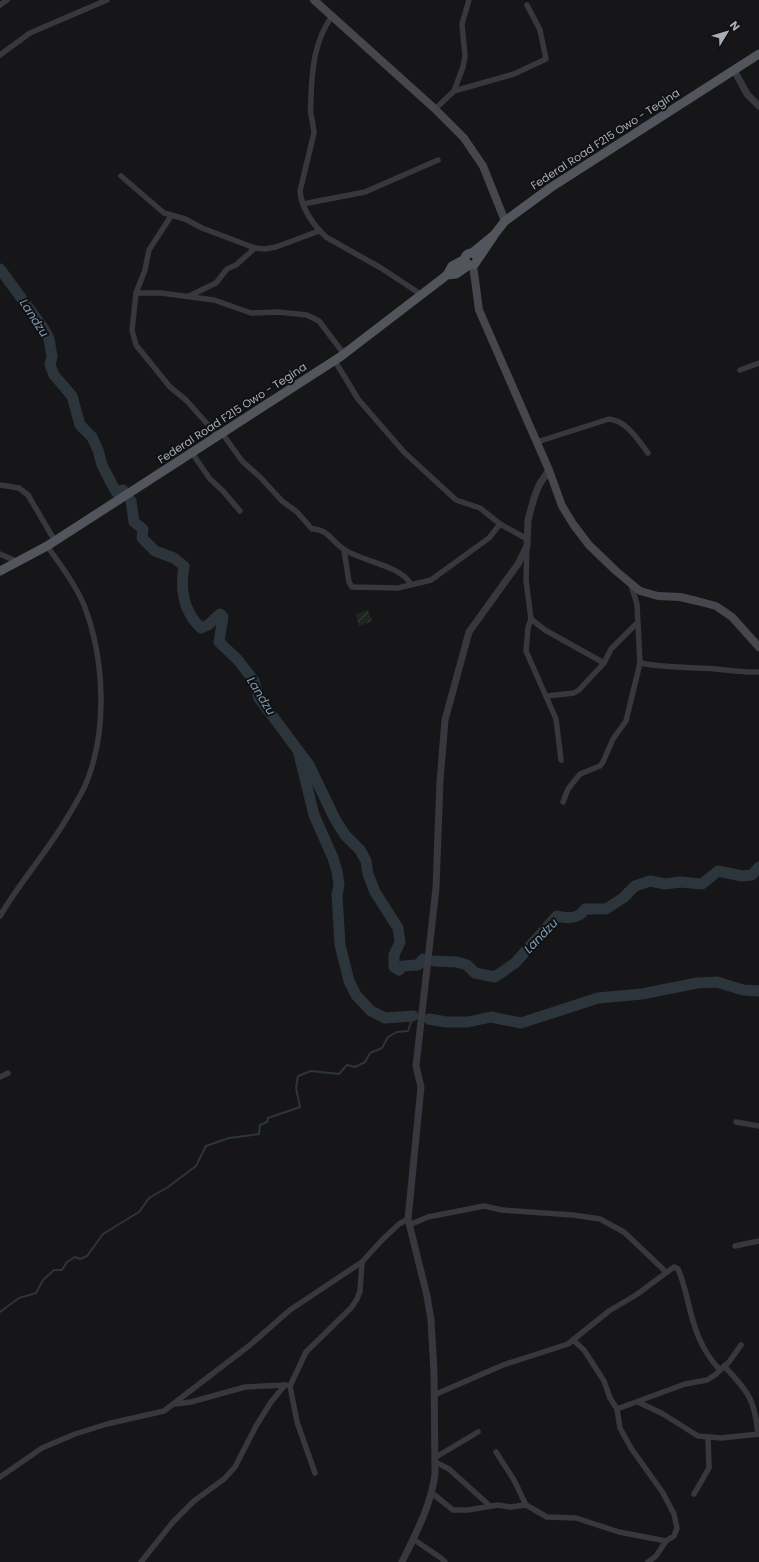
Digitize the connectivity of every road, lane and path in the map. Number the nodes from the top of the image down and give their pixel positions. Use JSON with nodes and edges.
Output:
{"nodes":[{"id":1,"x":7,"y":0,"type":"edge"},
{"id":2,"x":107,"y":0,"type":"edge"},
{"id":3,"x":314,"y":0,"type":"edge"},
{"id":4,"x":469,"y":0,"type":"edge"},
{"id":5,"x":0,"y":5,"type":"edge"},
{"id":6,"x":527,"y":5,"type":"dead end"},
{"id":7,"x":332,"y":16,"type":"junction"},
{"id":8,"x":759,"y":54,"type":"edge"},
{"id":9,"x":0,"y":55,"type":"edge"},
{"id":10,"x":734,"y":70,"type":"junction"},
{"id":11,"x":454,"y":91,"type":"junction"},
{"id":12,"x":759,"y":106,"type":"edge"},
{"id":13,"x":435,"y":109,"type":"junction"},
{"id":14,"x":438,"y":160,"type":"dead end"},
{"id":15,"x":121,"y":176,"type":"dead end"},
{"id":16,"x":302,"y":204,"type":"junction"},
{"id":17,"x":171,"y":216,"type":"junction"},
{"id":18,"x":505,"y":221,"type":"junction"},
{"id":19,"x":319,"y":231,"type":"junction"},
{"id":20,"x":255,"y":248,"type":"junction"},
{"id":21,"x":471,"y":260,"type":"junction"},
{"id":22,"x":136,"y":293,"type":"junction"},
{"id":23,"x":422,"y":295,"type":"junction"},
{"id":24,"x":189,"y":296,"type":"junction"},
{"id":25,"x":344,"y":354,"type":"junction"},
{"id":26,"x":335,"y":361,"type":"junction"},
{"id":27,"x":759,"y":363,"type":"edge"},
{"id":28,"x":740,"y":370,"type":"dead end"},
{"id":29,"x":220,"y":435,"type":"junction"},
{"id":30,"x":537,"y":442,"type":"junction"},
{"id":31,"x":192,"y":453,"type":"junction"},
{"id":32,"x":648,"y":453,"type":"dead end"},
{"id":33,"x":549,"y":470,"type":"junction"},
{"id":34,"x":0,"y":485,"type":"edge"},
{"id":35,"x":240,"y":511,"type":"dead end"},
{"id":36,"x":500,"y":524,"type":"junction"},
{"id":37,"x":527,"y":542,"type":"junction"},
{"id":38,"x":51,"y":543,"type":"junction"},
{"id":39,"x":344,"y":550,"type":"junction"},
{"id":40,"x":0,"y":554,"type":"edge"},
{"id":41,"x":18,"y":562,"type":"junction"},
{"id":42,"x":0,"y":571,"type":"edge"},
{"id":43,"x":411,"y":584,"type":"junction"},
{"id":44,"x":631,"y":585,"type":"junction"},
{"id":45,"x":531,"y":619,"type":"junction"},
{"id":46,"x":637,"y":623,"type":"junction"},
{"id":47,"x":759,"y":647,"type":"edge"},
{"id":48,"x":604,"y":663,"type":"junction"},
{"id":49,"x":640,"y":663,"type":"junction"},
{"id":50,"x":759,"y":672,"type":"edge"},
{"id":51,"x":547,"y":696,"type":"junction"},
{"id":52,"x":561,"y":760,"type":"dead end"},
{"id":53,"x":563,"y":802,"type":"dead end"},
{"id":54,"x":0,"y":916,"type":"edge"},
{"id":55,"x":8,"y":1073,"type":"dead end"},
{"id":56,"x":0,"y":1077,"type":"edge"},
{"id":57,"x":736,"y":1122,"type":"dead end"},
{"id":58,"x":759,"y":1126,"type":"edge"},
{"id":59,"x":409,"y":1222,"type":"junction"},
{"id":60,"x":759,"y":1241,"type":"edge"},
{"id":61,"x":735,"y":1246,"type":"dead end"},
{"id":62,"x":362,"y":1262,"type":"junction"},
{"id":63,"x":666,"y":1272,"type":"junction"},
{"id":64,"x":573,"y":1340,"type":"junction"},
{"id":65,"x":741,"y":1345,"type":"dead end"},
{"id":66,"x":722,"y":1368,"type":"junction"},
{"id":67,"x":288,"y":1385,"type":"junction"},
{"id":68,"x":434,"y":1394,"type":"junction"},
{"id":69,"x":638,"y":1402,"type":"junction"},
{"id":70,"x":174,"y":1404,"type":"junction"},
{"id":71,"x":617,"y":1409,"type":"junction"},
{"id":72,"x":478,"y":1432,"type":"dead end"},
{"id":73,"x":758,"y":1434,"type":"edge"},
{"id":74,"x":708,"y":1438,"type":"junction"},
{"id":75,"x":496,"y":1452,"type":"dead end"},
{"id":76,"x":435,"y":1459,"type":"junction"},
{"id":77,"x":315,"y":1473,"type":"dead end"},
{"id":78,"x":0,"y":1477,"type":"edge"},
{"id":79,"x":432,"y":1493,"type":"junction"},
{"id":80,"x":694,"y":1494,"type":"dead end"},
{"id":81,"x":526,"y":1505,"type":"junction"},
{"id":82,"x":490,"y":1506,"type":"junction"},
{"id":83,"x":413,"y":1539,"type":"junction"},
{"id":84,"x":666,"y":1541,"type":"junction"},
{"id":85,"x":141,"y":1562,"type":"edge"},
{"id":86,"x":402,"y":1562,"type":"edge"},
{"id":87,"x":445,"y":1562,"type":"edge"},
{"id":88,"x":648,"y":1562,"type":"edge"}],
"edges":[{"from":1,"to":5,"type":"street"},
{"from":2,"to":9,"type":"street"},
{"from":3,"to":7,"type":"main road"},
{"from":4,"to":11,"type":"street"},
{"from":6,"to":11,"type":"street"},
{"from":7,"to":13,"type":"main road"},
{"from":7,"to":16,"type":"street"},
{"from":8,"to":10,"type":"main road","name":"Federal Road F215 Owo - Tegina"},
{"from":10,"to":12,"type":"street"},
{"from":10,"to":18,"type":"main road","name":"Federal Road F215 Owo - Tegina"},
{"from":11,"to":13,"type":"street"},
{"from":13,"to":18,"type":"main road"},
{"from":14,"to":16,"type":"street"},
{"from":15,"to":17,"type":"street"},
{"from":16,"to":19,"type":"street"},
{"from":17,"to":20,"type":"street"},
{"from":17,"to":22,"type":"street"},
{"from":18,"to":21,"type":"main road","name":"Federal Road F215 Owo - Tegina"},
{"from":19,"to":20,"type":"street"},
{"from":19,"to":23,"type":"street"},
{"from":20,"to":24,"type":"street"},
{"from":21,"to":23,"type":"main road","name":"Federal Road F215 Owo - Tegina"},
{"from":21,"to":30,"type":"main road"},
{"from":22,"to":24,"type":"street"},
{"from":22,"to":29,"type":"street"},
{"from":23,"to":25,"type":"main road","name":"Federal Road F215 Owo - Tegina"},
{"from":24,"to":25,"type":"street"},
{"from":25,"to":26,"type":"main road","name":"Federal Road F215 Owo - Tegina"},
{"from":26,"to":29,"type":"main road","name":"Federal Road F215 Owo - Tegina"},
{"from":26,"to":36,"type":"street"},
{"from":27,"to":28,"type":"street"},
{"from":29,"to":31,"type":"main road","name":"Federal Road F215 Owo - Tegina"},
{"from":29,"to":39,"type":"street"},
{"from":30,"to":32,"type":"street"},
{"from":30,"to":33,"type":"main road"},
{"from":31,"to":35,"type":"street"},
{"from":31,"to":38,"type":"main road","name":"Federal Road F215 Owo - Tegina"},
{"from":33,"to":37,"type":"street"},
{"from":33,"to":44,"type":"main road"},
{"from":34,"to":38,"type":"street"},
{"from":36,"to":37,"type":"street"},
{"from":36,"to":43,"type":"street"},
{"from":37,"to":45,"type":"street"},
{"from":37,"to":59,"type":"street"},
{"from":38,"to":41,"type":"main road","name":"Federal Road F215 Owo - Tegina"},
{"from":38,"to":54,"type":"street"},
{"from":39,"to":43,"type":"street"},
{"from":39,"to":43,"type":"street"},
{"from":40,"to":41,"type":"street"},
{"from":41,"to":42,"type":"main road","name":"Federal Road F215 Owo - Tegina"},
{"from":44,"to":46,"type":"street"},
{"from":44,"to":47,"type":"main road"},
{"from":45,"to":48,"type":"street"},
{"from":45,"to":51,"type":"street"},
{"from":46,"to":48,"type":"street"},
{"from":46,"to":49,"type":"street"},
{"from":48,"to":51,"type":"street"},
{"from":49,"to":50,"type":"street"},
{"from":49,"to":53,"type":"street"},
{"from":51,"to":52,"type":"street"},
{"from":55,"to":56,"type":"street"},
{"from":57,"to":58,"type":"street"},
{"from":59,"to":62,"type":"street"},
{"from":59,"to":63,"type":"street"},
{"from":59,"to":68,"type":"street"},
{"from":60,"to":61,"type":"street"},
{"from":62,"to":67,"type":"street"},
{"from":62,"to":70,"type":"street"},
{"from":63,"to":64,"type":"street"},
{"from":63,"to":66,"type":"street"},
{"from":64,"to":68,"type":"street"},
{"from":64,"to":71,"type":"street"},
{"from":65,"to":66,"type":"street"},
{"from":66,"to":69,"type":"street"},
{"from":66,"to":73,"type":"street"},
{"from":67,"to":70,"type":"street"},
{"from":67,"to":77,"type":"street"},
{"from":67,"to":85,"type":"street"},
{"from":68,"to":76,"type":"street"},
{"from":69,"to":71,"type":"street"},
{"from":69,"to":74,"type":"street"},
{"from":70,"to":78,"type":"street"},
{"from":71,"to":84,"type":"street"},
{"from":72,"to":76,"type":"street"},
{"from":73,"to":74,"type":"street"},
{"from":74,"to":80,"type":"street"},
{"from":75,"to":81,"type":"street"},
{"from":76,"to":79,"type":"street"},
{"from":76,"to":82,"type":"street"},
{"from":79,"to":82,"type":"street"},
{"from":79,"to":83,"type":"street"},
{"from":81,"to":82,"type":"street"},
{"from":81,"to":84,"type":"street"},
{"from":83,"to":86,"type":"street"},
{"from":83,"to":87,"type":"street"},
{"from":84,"to":88,"type":"street"}]}
